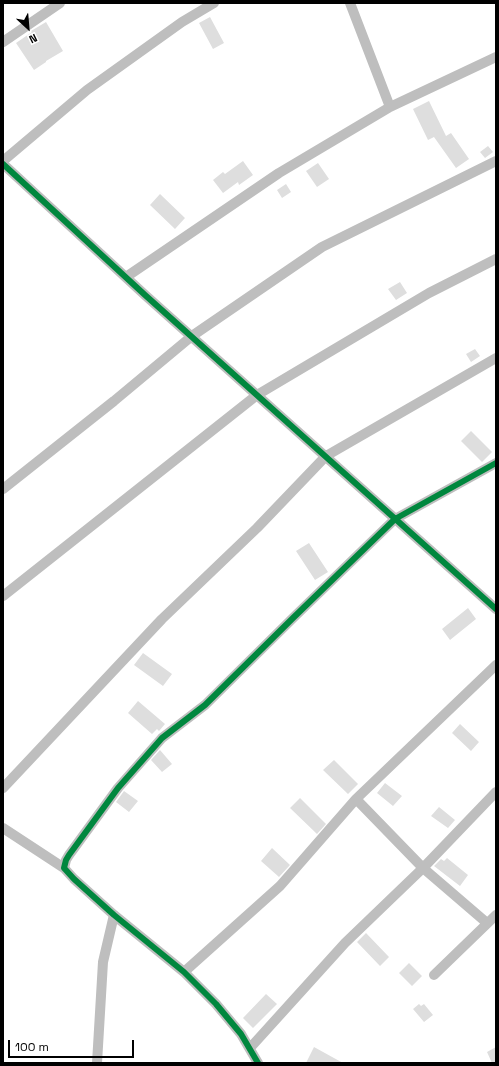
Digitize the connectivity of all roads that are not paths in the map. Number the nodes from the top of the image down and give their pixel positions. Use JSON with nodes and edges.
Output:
{"nodes":[{"id":1,"x":60,"y":3,"type":"edge"},
{"id":2,"x":214,"y":3,"type":"edge"},
{"id":3,"x":350,"y":3,"type":"edge"},
{"id":4,"x":3,"y":42,"type":"edge"},
{"id":5,"x":496,"y":56,"type":"edge"},
{"id":6,"x":390,"y":107,"type":"junction"},
{"id":7,"x":496,"y":160,"type":"edge"},
{"id":8,"x":3,"y":163,"type":"edge"},
{"id":9,"x":496,"y":259,"type":"edge"},
{"id":10,"x":126,"y":277,"type":"junction"},
{"id":11,"x":192,"y":336,"type":"junction"},
{"id":12,"x":496,"y":358,"type":"edge"},
{"id":13,"x":258,"y":395,"type":"junction"},
{"id":14,"x":326,"y":456,"type":"junction"},
{"id":15,"x":496,"y":462,"type":"edge"},
{"id":16,"x":4,"y":487,"type":"edge"},
{"id":17,"x":395,"y":519,"type":"junction"},
{"id":18,"x":3,"y":596,"type":"edge"},
{"id":19,"x":496,"y":609,"type":"edge"},
{"id":20,"x":496,"y":665,"type":"edge"},
{"id":21,"x":3,"y":788,"type":"edge"},
{"id":22,"x":496,"y":792,"type":"edge"},
{"id":23,"x":356,"y":799,"type":"junction"},
{"id":24,"x":3,"y":828,"type":"edge"},
{"id":25,"x":64,"y":868,"type":"junction"},
{"id":26,"x":422,"y":868,"type":"junction"},
{"id":27,"x":114,"y":915,"type":"junction"},
{"id":28,"x":496,"y":915,"type":"edge"},
{"id":29,"x":487,"y":923,"type":"junction"},
{"id":30,"x":184,"y":972,"type":"junction"},
{"id":31,"x":434,"y":975,"type":"dead end"},
{"id":32,"x":250,"y":1048,"type":"junction"},
{"id":33,"x":97,"y":1063,"type":"edge"},
{"id":34,"x":258,"y":1063,"type":"edge"}],
"edges":[{"from":1,"to":4,"type":"street"},
{"from":2,"to":8,"type":"street"},
{"from":3,"to":6,"type":"street"},
{"from":5,"to":6,"type":"street"},
{"from":6,"to":10,"type":"street"},
{"from":7,"to":11,"type":"street"},
{"from":8,"to":10,"type":"street"},
{"from":9,"to":13,"type":"street"},
{"from":10,"to":11,"type":"street"},
{"from":11,"to":13,"type":"street"},
{"from":11,"to":16,"type":"street"},
{"from":12,"to":14,"type":"street"},
{"from":13,"to":14,"type":"street"},
{"from":13,"to":18,"type":"street"},
{"from":14,"to":17,"type":"street"},
{"from":14,"to":21,"type":"street"},
{"from":15,"to":17,"type":"street"},
{"from":17,"to":19,"type":"street"},
{"from":17,"to":25,"type":"street"},
{"from":20,"to":23,"type":"street"},
{"from":22,"to":26,"type":"street"},
{"from":23,"to":26,"type":"street"},
{"from":23,"to":30,"type":"street"},
{"from":24,"to":25,"type":"street"},
{"from":25,"to":27,"type":"street"},
{"from":26,"to":29,"type":"street"},
{"from":26,"to":32,"type":"street"},
{"from":27,"to":30,"type":"street"},
{"from":27,"to":33,"type":"street"},
{"from":28,"to":29,"type":"street"},
{"from":29,"to":31,"type":"street"},
{"from":30,"to":32,"type":"street"},
{"from":32,"to":34,"type":"street"}]}
